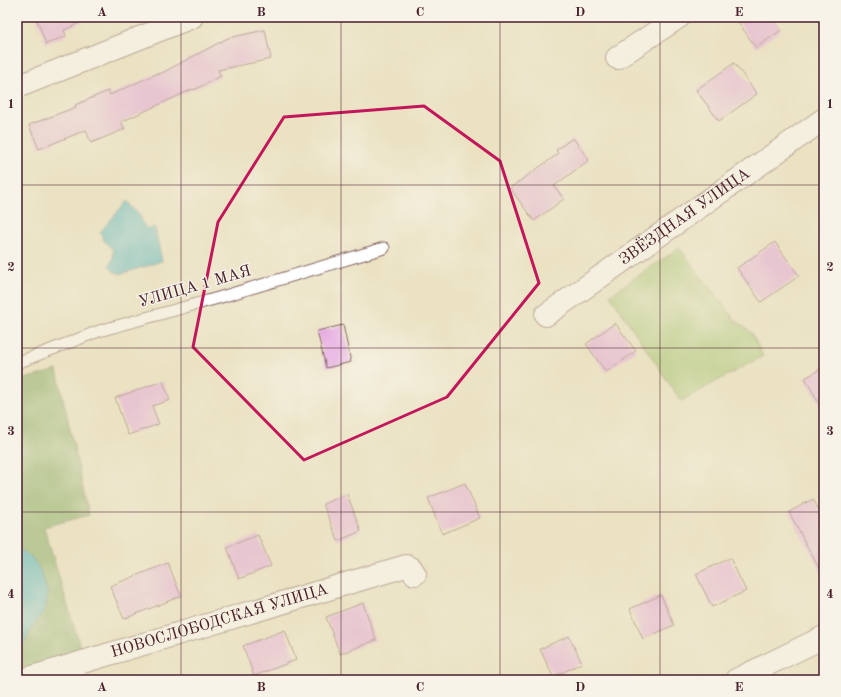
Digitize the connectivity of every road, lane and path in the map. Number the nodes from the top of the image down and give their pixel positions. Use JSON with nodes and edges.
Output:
{"nodes":[{"id":1,"x":192,"y":17,"type":"edge"},
{"id":2,"x":679,"y":17,"type":"edge"},
{"id":3,"x":617,"y":58,"type":"dead end"},
{"id":4,"x":17,"y":87,"type":"edge"},
{"id":5,"x":824,"y":119,"type":"edge"},
{"id":6,"x":384,"y":248,"type":"dead end"},
{"id":7,"x":546,"y":315,"type":"dead end"},
{"id":8,"x":17,"y":363,"type":"edge"},
{"id":9,"x":415,"y":574,"type":"dead end"},
{"id":10,"x":824,"y":637,"type":"edge"},
{"id":11,"x":22,"y":680,"type":"edge"},
{"id":12,"x":736,"y":680,"type":"edge"}],
"edges":[{"from":1,"to":4,"type":"street"},
{"from":2,"to":3,"type":"street"},
{"from":5,"to":7,"type":"street","name":"ЗВЁЗДНАЯ УЛИЦА"},
{"from":6,"to":8,"type":"lane","name":"УЛИЦА 1 МАЯ"},
{"from":9,"to":11,"type":"street","name":"НОВОСЛОБОДСКАЯ УЛИЦА"},
{"from":10,"to":12,"type":"street"}]}
